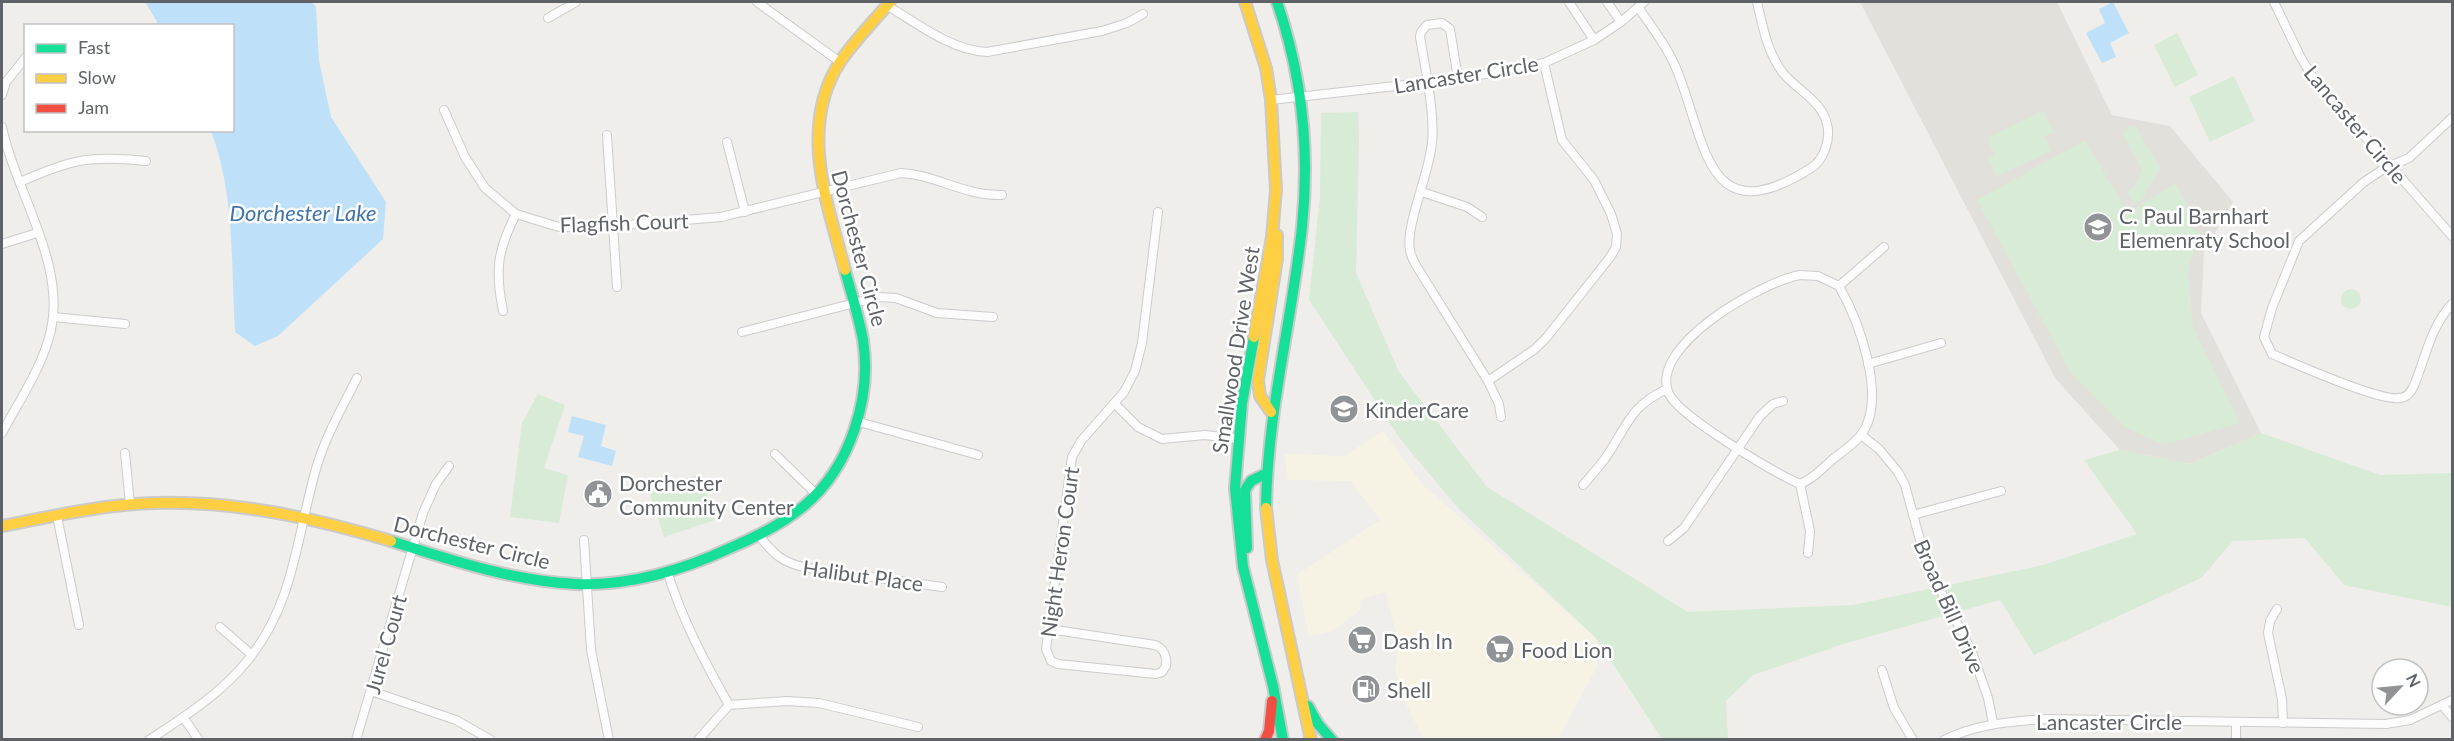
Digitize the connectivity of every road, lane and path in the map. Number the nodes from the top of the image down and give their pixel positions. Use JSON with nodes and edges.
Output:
{"nodes":[{"id":1,"x":576,"y":2,"type":"edge"},
{"id":2,"x":757,"y":2,"type":"edge"},
{"id":3,"x":1245,"y":2,"type":"edge"},
{"id":4,"x":1278,"y":2,"type":"edge"},
{"id":5,"x":1569,"y":2,"type":"edge"},
{"id":6,"x":1607,"y":2,"type":"edge"},
{"id":7,"x":1757,"y":2,"type":"edge"},
{"id":8,"x":2274,"y":2,"type":"edge"},
{"id":9,"x":889,"y":4,"type":"edge"},
{"id":10,"x":1641,"y":4,"type":"edge"},
{"id":11,"x":1143,"y":14,"type":"dead end"},
{"id":12,"x":548,"y":18,"type":"dead end"},
{"id":13,"x":1621,"y":22,"type":"junction"},
{"id":14,"x":1594,"y":40,"type":"junction"},
{"id":15,"x":24,"y":59,"type":"edge"},
{"id":16,"x":840,"y":62,"type":"junction"},
{"id":17,"x":1544,"y":63,"type":"junction"},
{"id":18,"x":1458,"y":80,"type":"junction"},
{"id":19,"x":1426,"y":83,"type":"junction"},
{"id":20,"x":2,"y":93,"type":"edge"},
{"id":21,"x":1301,"y":96,"type":"junction"},
{"id":22,"x":1271,"y":100,"type":"junction"},
{"id":23,"x":444,"y":110,"type":"dead end"},
{"id":24,"x":2452,"y":118,"type":"edge"},
{"id":25,"x":2,"y":127,"type":"edge"},
{"id":26,"x":607,"y":135,"type":"dead end"},
{"id":27,"x":727,"y":142,"type":"dead end"},
{"id":28,"x":146,"y":161,"type":"dead end"},
{"id":29,"x":2390,"y":165,"type":"junction"},
{"id":30,"x":20,"y":182,"type":"junction"},
{"id":31,"x":1276,"y":190,"type":"junction"},
{"id":32,"x":825,"y":192,"type":"junction"},
{"id":33,"x":1422,"y":192,"type":"junction"},
{"id":34,"x":1002,"y":195,"type":"dead end"},
{"id":35,"x":744,"y":212,"type":"junction"},
{"id":36,"x":1158,"y":212,"type":"dead end"},
{"id":37,"x":516,"y":214,"type":"junction"},
{"id":38,"x":1482,"y":217,"type":"dead end"},
{"id":39,"x":613,"y":226,"type":"junction"},
{"id":40,"x":37,"y":233,"type":"junction"},
{"id":41,"x":2452,"y":236,"type":"edge"},
{"id":42,"x":2,"y":244,"type":"edge"},
{"id":43,"x":1884,"y":247,"type":"dead end"},
{"id":44,"x":1839,"y":286,"type":"junction"},
{"id":45,"x":617,"y":287,"type":"dead end"},
{"id":46,"x":854,"y":303,"type":"junction"},
{"id":47,"x":2452,"y":304,"type":"edge"},
{"id":48,"x":503,"y":311,"type":"dead end"},
{"id":49,"x":993,"y":316,"type":"dead end"},
{"id":50,"x":53,"y":317,"type":"junction"},
{"id":51,"x":124,"y":324,"type":"dead end"},
{"id":52,"x":742,"y":332,"type":"dead end"},
{"id":53,"x":1941,"y":343,"type":"dead end"},
{"id":54,"x":1868,"y":364,"type":"junction"},
{"id":55,"x":357,"y":378,"type":"dead end"},
{"id":56,"x":1488,"y":381,"type":"junction"},
{"id":57,"x":1667,"y":388,"type":"junction"},
{"id":58,"x":1783,"y":401,"type":"dead end"},
{"id":59,"x":1115,"y":404,"type":"junction"},
{"id":60,"x":1271,"y":412,"type":"junction"},
{"id":61,"x":1501,"y":417,"type":"dead end"},
{"id":62,"x":859,"y":422,"type":"junction"},
{"id":63,"x":2,"y":433,"type":"edge"},
{"id":64,"x":1861,"y":435,"type":"junction"},
{"id":65,"x":1239,"y":439,"type":"junction"},
{"id":66,"x":1737,"y":448,"type":"junction"},
{"id":67,"x":125,"y":453,"type":"dead end"},
{"id":68,"x":775,"y":454,"type":"dead end"},
{"id":69,"x":978,"y":455,"type":"dead end"},
{"id":70,"x":448,"y":466,"type":"dead end"},
{"id":71,"x":1267,"y":472,"type":"junction"},
{"id":72,"x":1800,"y":483,"type":"junction"},
{"id":73,"x":1583,"y":486,"type":"dead end"},
{"id":74,"x":2001,"y":491,"type":"dead end"},
{"id":75,"x":816,"y":494,"type":"junction"},
{"id":76,"x":130,"y":504,"type":"junction"},
{"id":77,"x":1913,"y":515,"type":"junction"},
{"id":78,"x":57,"y":516,"type":"junction"},
{"id":79,"x":305,"y":517,"type":"junction"},
{"id":80,"x":2,"y":526,"type":"edge"},
{"id":81,"x":758,"y":535,"type":"junction"},
{"id":82,"x":584,"y":540,"type":"dead end"},
{"id":83,"x":1668,"y":540,"type":"dead end"},
{"id":84,"x":412,"y":549,"type":"junction"},
{"id":85,"x":1808,"y":553,"type":"dead end"},
{"id":86,"x":667,"y":571,"type":"junction"},
{"id":87,"x":586,"y":584,"type":"junction"},
{"id":88,"x":942,"y":586,"type":"dead end"},
{"id":89,"x":1249,"y":588,"type":"junction"},
{"id":90,"x":2277,"y":609,"type":"dead end"},
{"id":91,"x":79,"y":625,"type":"dead end"},
{"id":92,"x":220,"y":627,"type":"dead end"},
{"id":93,"x":1048,"y":629,"type":"junction"},
{"id":94,"x":252,"y":655,"type":"junction"},
{"id":95,"x":1882,"y":670,"type":"dead end"},
{"id":96,"x":1274,"y":686,"type":"junction"},
{"id":97,"x":371,"y":691,"type":"junction"},
{"id":98,"x":1303,"y":695,"type":"junction"},
{"id":99,"x":2452,"y":700,"type":"edge"},
{"id":100,"x":729,"y":705,"type":"junction"},
{"id":101,"x":2443,"y":706,"type":"junction"},
{"id":102,"x":183,"y":717,"type":"junction"},
{"id":103,"x":2452,"y":717,"type":"edge"},
{"id":104,"x":1993,"y":723,"type":"junction"},
{"id":105,"x":2236,"y":723,"type":"junction"},
{"id":106,"x":2283,"y":723,"type":"junction"},
{"id":107,"x":918,"y":727,"type":"dead end"},
{"id":108,"x":149,"y":740,"type":"edge"},
{"id":109,"x":199,"y":740,"type":"edge"},
{"id":110,"x":356,"y":740,"type":"edge"},
{"id":111,"x":491,"y":740,"type":"edge"},
{"id":112,"x":609,"y":740,"type":"edge"},
{"id":113,"x":698,"y":740,"type":"edge"},
{"id":114,"x":1264,"y":740,"type":"edge"},
{"id":115,"x":1283,"y":740,"type":"edge"},
{"id":116,"x":1311,"y":740,"type":"edge"},
{"id":117,"x":1332,"y":740,"type":"edge"},
{"id":118,"x":1913,"y":740,"type":"edge"},
{"id":119,"x":1944,"y":740,"type":"edge"},
{"id":120,"x":2236,"y":740,"type":"edge"}],
"edges":[{"from":1,"to":12,"type":"street"},
{"from":2,"to":16,"type":"street"},
{"from":3,"to":22,"type":"main road","name":"Smallwood Drive West"},
{"from":4,"to":21,"type":"main road"},
{"from":5,"to":14,"type":"street"},
{"from":6,"to":13,"type":"street"},
{"from":7,"to":10,"type":"street"},
{"from":8,"to":29,"type":"street","name":"Lancaster Circle"},
{"from":9,"to":11,"type":"street"},
{"from":9,"to":16,"type":"main road","name":"Dorchester Circle"},
{"from":10,"to":13,"type":"street","name":"Lancaster Circle"},
{"from":13,"to":14,"type":"street","name":"Lancaster Circle"},
{"from":14,"to":17,"type":"street","name":"Lancaster Circle"},
{"from":15,"to":20,"type":"street"},
{"from":16,"to":32,"type":"main road","name":"Dorchester Circle"},
{"from":17,"to":18,"type":"street","name":"Lancaster Circle"},
{"from":17,"to":56,"type":"street"},
{"from":18,"to":19,"type":"street","name":"Lancaster Circle"},
{"from":18,"to":19,"type":"street"},
{"from":19,"to":21,"type":"street","name":"Lancaster Circle"},
{"from":19,"to":33,"type":"street"},
{"from":21,"to":22,"type":"street","name":"Lancaster Circle"},
{"from":21,"to":60,"type":"main road"},
{"from":22,"to":31,"type":"main road","name":"Smallwood Drive West"},
{"from":23,"to":37,"type":"street","name":"Flagfish Court"},
{"from":24,"to":29,"type":"street"},
{"from":25,"to":30,"type":"street"},
{"from":26,"to":39,"type":"street"},
{"from":27,"to":35,"type":"street"},
{"from":28,"to":30,"type":"street"},
{"from":29,"to":41,"type":"street","name":"Lancaster Circle"},
{"from":29,"to":47,"type":"street"},
{"from":30,"to":40,"type":"street"},
{"from":31,"to":60,"type":"main road"},
{"from":31,"to":65,"type":"main road","name":"Smallwood Drive West"},
{"from":32,"to":34,"type":"street","name":"Flagfish Court"},
{"from":32,"to":35,"type":"street","name":"Flagfish Court"},
{"from":32,"to":46,"type":"main road","name":"Dorchester Circle"},
{"from":33,"to":38,"type":"street"},
{"from":33,"to":56,"type":"street"},
{"from":35,"to":39,"type":"street","name":"Flagfish Court"},
{"from":36,"to":59,"type":"street","name":"Night Heron Court"},
{"from":37,"to":39,"type":"street","name":"Flagfish Court"},
{"from":37,"to":48,"type":"street"},
{"from":39,"to":45,"type":"street"},
{"from":40,"to":42,"type":"street"},
{"from":40,"to":50,"type":"street"},
{"from":43,"to":44,"type":"street"},
{"from":44,"to":54,"type":"street"},
{"from":44,"to":57,"type":"street"},
{"from":46,"to":49,"type":"street"},
{"from":46,"to":52,"type":"street"},
{"from":46,"to":62,"type":"main road","name":"Dorchester Circle"},
{"from":50,"to":51,"type":"street"},
{"from":50,"to":63,"type":"street"},
{"from":53,"to":54,"type":"street"},
{"from":54,"to":64,"type":"street"},
{"from":55,"to":79,"type":"street"},
{"from":56,"to":61,"type":"street"},
{"from":57,"to":66,"type":"street"},
{"from":57,"to":73,"type":"street"},
{"from":58,"to":66,"type":"street"},
{"from":59,"to":65,"type":"street"},
{"from":59,"to":93,"type":"street","name":"Night Heron Court"},
{"from":60,"to":71,"type":"main road"},
{"from":62,"to":69,"type":"street"},
{"from":62,"to":75,"type":"main road","name":"Dorchester Circle"},
{"from":64,"to":72,"type":"street"},
{"from":64,"to":77,"type":"street","name":"Broad Bill Drive"},
{"from":65,"to":89,"type":"main road","name":"Smallwood Drive West"},
{"from":66,"to":72,"type":"street"},
{"from":66,"to":83,"type":"street"},
{"from":67,"to":76,"type":"street"},
{"from":68,"to":75,"type":"street"},
{"from":70,"to":84,"type":"street","name":"Jurel Court"},
{"from":71,"to":89,"type":"main road"},
{"from":71,"to":98,"type":"main road"},
{"from":72,"to":85,"type":"street"},
{"from":74,"to":77,"type":"street"},
{"from":75,"to":81,"type":"main road","name":"Dorchester Circle"},
{"from":76,"to":78,"type":"main road","name":"Dorchester Circle"},
{"from":76,"to":79,"type":"main road","name":"Dorchester Circle"},
{"from":77,"to":104,"type":"street","name":"Broad Bill Drive"},
{"from":78,"to":80,"type":"main road","name":"Dorchester Circle"},
{"from":78,"to":91,"type":"street"},
{"from":79,"to":84,"type":"main road","name":"Dorchester Circle"},
{"from":79,"to":94,"type":"street"},
{"from":81,"to":86,"type":"main road","name":"Dorchester Circle"},
{"from":81,"to":88,"type":"street","name":"Halibut Place"},
{"from":82,"to":87,"type":"street"},
{"from":84,"to":87,"type":"main road","name":"Dorchester Circle"},
{"from":84,"to":97,"type":"street","name":"Jurel Court"},
{"from":86,"to":87,"type":"main road","name":"Dorchester Circle"},
{"from":86,"to":100,"type":"street"},
{"from":87,"to":112,"type":"street"},
{"from":89,"to":96,"type":"main road","name":"Smallwood Drive West"},
{"from":90,"to":106,"type":"street"},
{"from":92,"to":94,"type":"street"},
{"from":93,"to":93,"type":"street","name":"Night Heron Court"},
{"from":94,"to":102,"type":"street"},
{"from":95,"to":118,"type":"street"},
{"from":96,"to":114,"type":"main road"},
{"from":96,"to":115,"type":"main road","name":"Smallwood Drive West"},
{"from":97,"to":110,"type":"street","name":"Jurel Court"},
{"from":97,"to":111,"type":"street"},
{"from":98,"to":116,"type":"main road"},
{"from":98,"to":117,"type":"main road"},
{"from":99,"to":101,"type":"street","name":"Lancaster Circle"},
{"from":100,"to":107,"type":"street"},
{"from":100,"to":113,"type":"street"},
{"from":101,"to":103,"type":"street"},
{"from":101,"to":106,"type":"street","name":"Lancaster Circle"},
{"from":102,"to":108,"type":"street"},
{"from":102,"to":109,"type":"street"},
{"from":104,"to":105,"type":"street","name":"Lancaster Circle"},
{"from":104,"to":119,"type":"street","name":"Lancaster Circle"},
{"from":105,"to":106,"type":"street","name":"Lancaster Circle"},
{"from":105,"to":120,"type":"street"}]}
